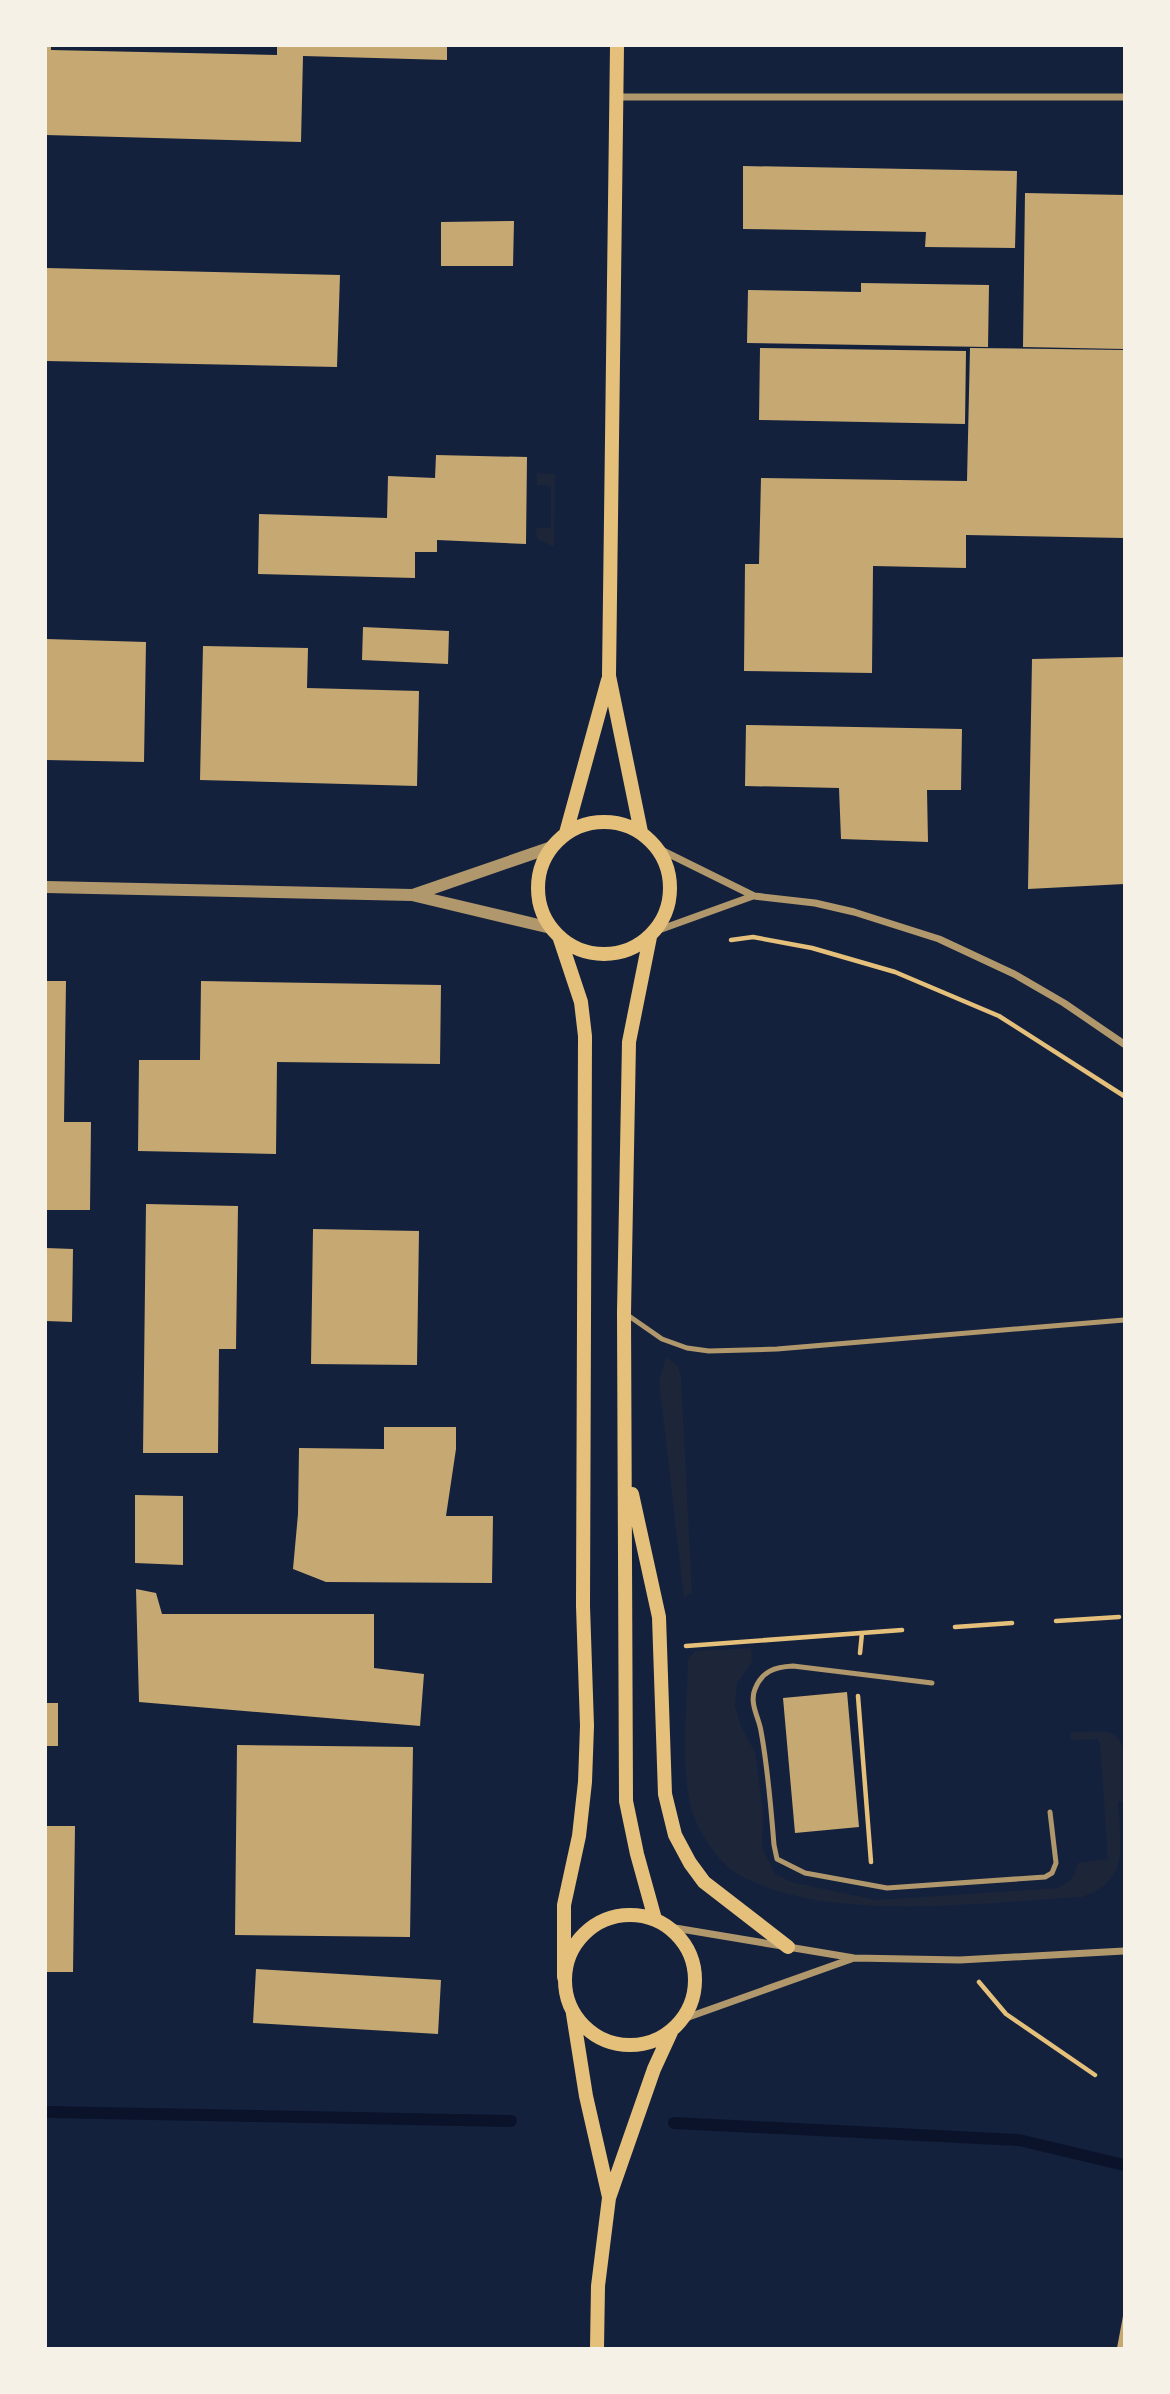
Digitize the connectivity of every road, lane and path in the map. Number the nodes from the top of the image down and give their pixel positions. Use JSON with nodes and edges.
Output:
{"nodes":[{"id":1,"x":617,"y":46,"type":"edge"},
{"id":2,"x":616,"y":97,"type":"junction"},
{"id":3,"x":1125,"y":97,"type":"edge"},
{"id":4,"x":609,"y":676,"type":"junction"},
{"id":5,"x":640,"y":832,"type":"junction"},
{"id":6,"x":566,"y":833,"type":"junction"},
{"id":7,"x":552,"y":847,"type":"junction"},
{"id":8,"x":659,"y":849,"type":"junction"},
{"id":9,"x":46,"y":887,"type":"edge"},
{"id":10,"x":412,"y":895,"type":"junction"},
{"id":11,"x":754,"y":896,"type":"junction"},
{"id":12,"x":555,"y":932,"type":"junction"},
{"id":13,"x":653,"y":934,"type":"junction"},
{"id":14,"x":731,"y":940,"type":"dead end"},
{"id":15,"x":1125,"y":1044,"type":"edge"},
{"id":16,"x":1125,"y":1096,"type":"edge"},
{"id":17,"x":624,"y":1313,"type":"junction"},
{"id":18,"x":1125,"y":1320,"type":"edge"},
{"id":19,"x":625,"y":1465,"type":"junction"},
{"id":20,"x":1119,"y":1617,"type":"dead end"},
{"id":21,"x":1056,"y":1621,"type":"dead end"},
{"id":22,"x":1012,"y":1623,"type":"dead end"},
{"id":23,"x":955,"y":1627,"type":"dead end"},
{"id":24,"x":902,"y":1630,"type":"dead end"},
{"id":25,"x":862,"y":1633,"type":"junction"},
{"id":26,"x":683,"y":1646,"type":"dead end"},
{"id":27,"x":860,"y":1653,"type":"dead end"},
{"id":28,"x":932,"y":1683,"type":"dead end"},
{"id":29,"x":857,"y":1685,"type":"dead end"},
{"id":30,"x":1050,"y":1812,"type":"dead end"},
{"id":31,"x":871,"y":1863,"type":"dead end"},
{"id":32,"x":655,"y":1919,"type":"junction"},
{"id":33,"x":669,"y":1927,"type":"junction"},
{"id":34,"x":789,"y":1947,"type":"junction"},
{"id":35,"x":1125,"y":1951,"type":"edge"},
{"id":36,"x":854,"y":1958,"type":"junction"},
{"id":37,"x":960,"y":1960,"type":"junction"},
{"id":38,"x":564,"y":1976,"type":"junction"},
{"id":39,"x":572,"y":2013,"type":"junction"},
{"id":40,"x":683,"y":2019,"type":"junction"},
{"id":41,"x":671,"y":2032,"type":"junction"},
{"id":42,"x":1095,"y":2075,"type":"dead end"},
{"id":43,"x":609,"y":2198,"type":"junction"},
{"id":44,"x":597,"y":2348,"type":"edge"}],
"edges":[{"from":1,"to":2,"type":"main road"},
{"from":2,"to":3,"type":"street"},
{"from":2,"to":4,"type":"main road"},
{"from":4,"to":5,"type":"main road"},
{"from":4,"to":6,"type":"main road"},
{"from":5,"to":6,"type":"main road"},
{"from":5,"to":8,"type":"main road"},
{"from":6,"to":7,"type":"main road"},
{"from":7,"to":10,"type":"street"},
{"from":7,"to":12,"type":"main road"},
{"from":8,"to":11,"type":"street"},
{"from":8,"to":13,"type":"main road"},
{"from":9,"to":10,"type":"street"},
{"from":10,"to":12,"type":"street"},
{"from":11,"to":13,"type":"street"},
{"from":11,"to":15,"type":"street"},
{"from":12,"to":13,"type":"main road"},
{"from":12,"to":38,"type":"main road"},
{"from":13,"to":17,"type":"main road"},
{"from":14,"to":16,"type":"path"},
{"from":17,"to":18,"type":"lane"},
{"from":17,"to":19,"type":"main road"},
{"from":19,"to":32,"type":"main road"},
{"from":19,"to":34,"type":"main road"},
{"from":20,"to":21,"type":"path"},
{"from":22,"to":23,"type":"path"},
{"from":24,"to":25,"type":"path"},
{"from":25,"to":26,"type":"path"},
{"from":25,"to":27,"type":"path"},
{"from":28,"to":30,"type":"lane"},
{"from":29,"to":31,"type":"path"},
{"from":32,"to":33,"type":"main road"},
{"from":32,"to":38,"type":"main road"},
{"from":33,"to":34,"type":"street"},
{"from":33,"to":40,"type":"main road"},
{"from":34,"to":36,"type":"street"},
{"from":35,"to":37,"type":"street"},
{"from":36,"to":37,"type":"street"},
{"from":36,"to":40,"type":"street"},
{"from":37,"to":42,"type":"path"},
{"from":38,"to":39,"type":"main road"},
{"from":39,"to":41,"type":"main road"},
{"from":39,"to":43,"type":"main road"},
{"from":40,"to":41,"type":"main road"},
{"from":41,"to":43,"type":"main road"},
{"from":43,"to":44,"type":"main road"}]}
